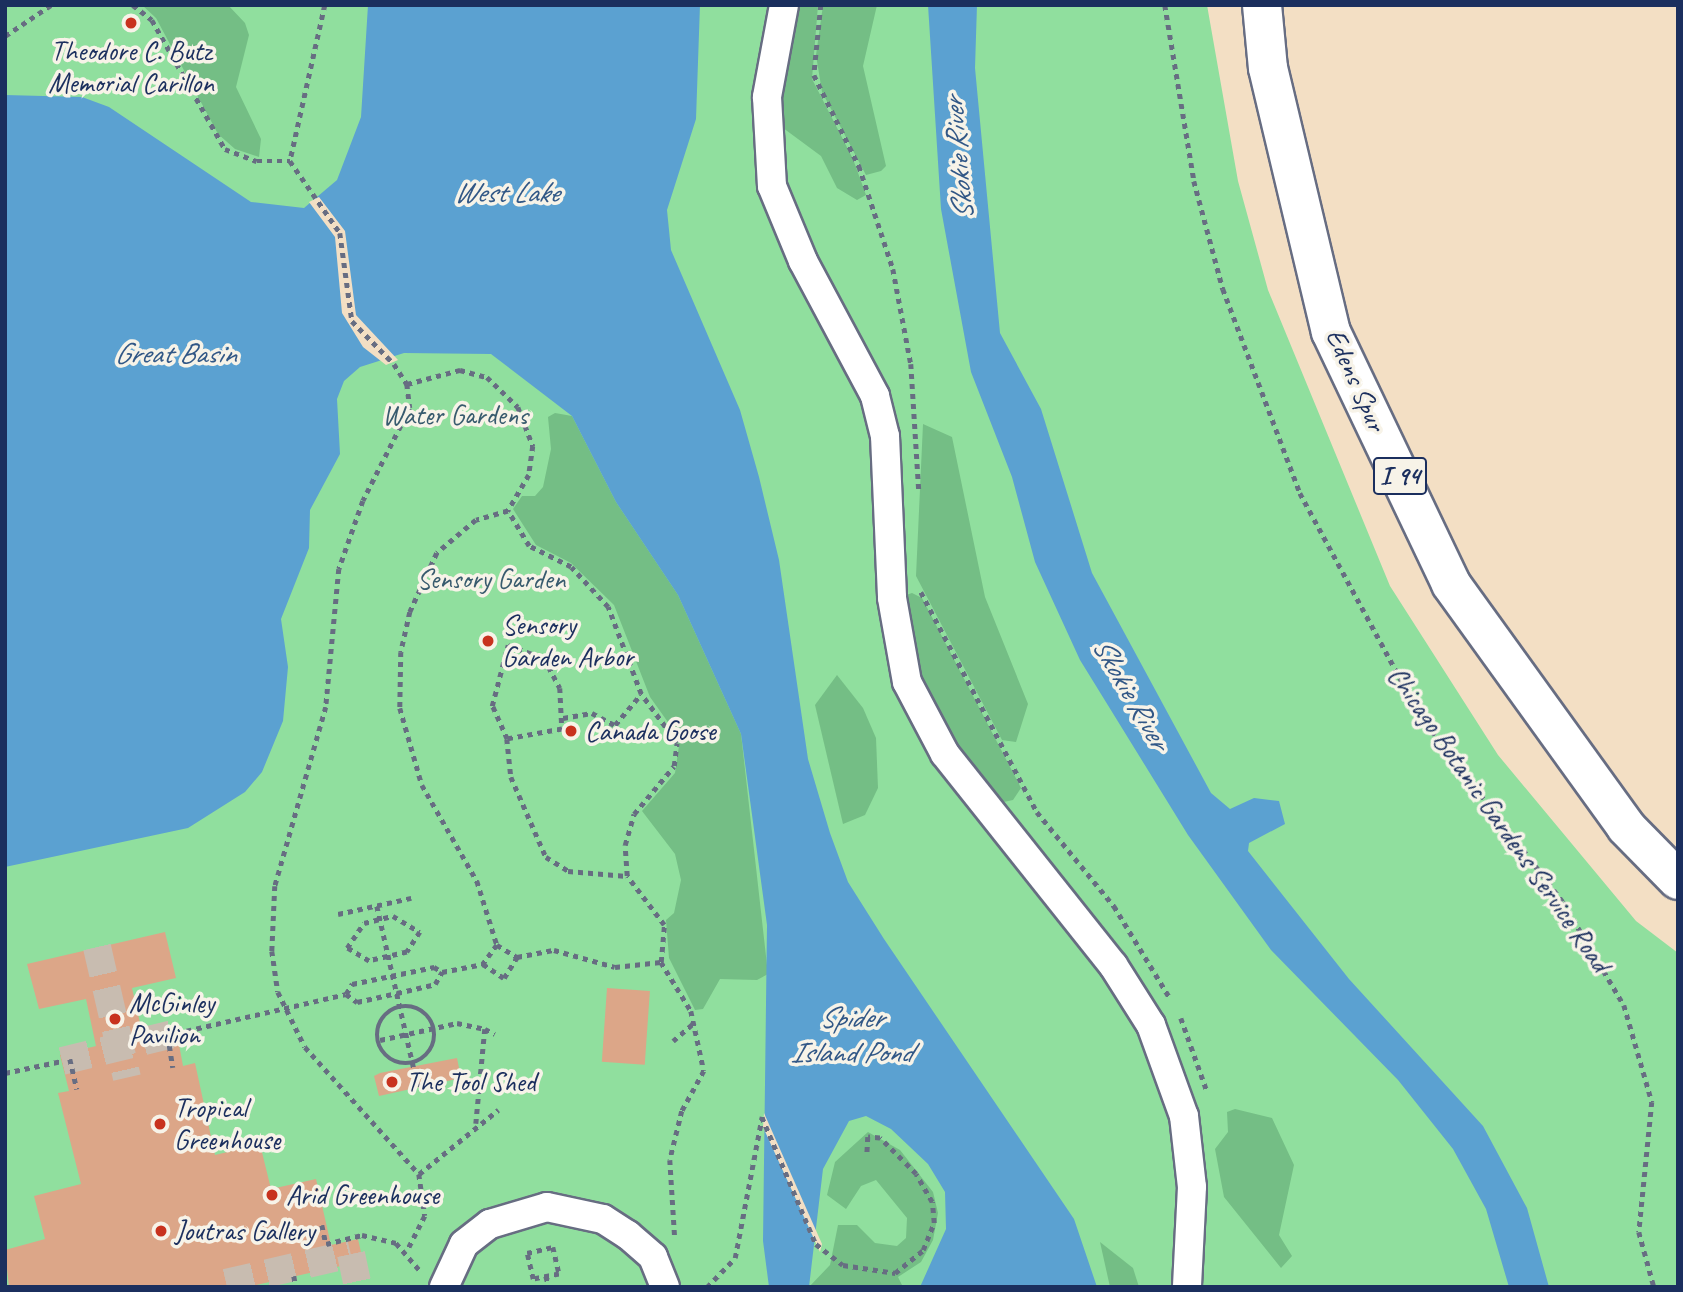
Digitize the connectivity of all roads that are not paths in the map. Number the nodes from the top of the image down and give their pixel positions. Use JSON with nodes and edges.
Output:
{"nodes":[{"id":1,"x":784,"y":5,"type":"edge"},
{"id":2,"x":1262,"y":5,"type":"edge"},
{"id":3,"x":1678,"y":880,"type":"edge"},
{"id":4,"x":433,"y":1282,"type":"edge"},
{"id":5,"x":665,"y":1287,"type":"edge"},
{"id":6,"x":1186,"y":1287,"type":"edge"}],
"edges":[{"from":1,"to":6,"type":"lane"},
{"from":2,"to":3,"type":"highway","name":"Edens Spur","number":"I 94"},
{"from":4,"to":5,"type":"lane"}]}
